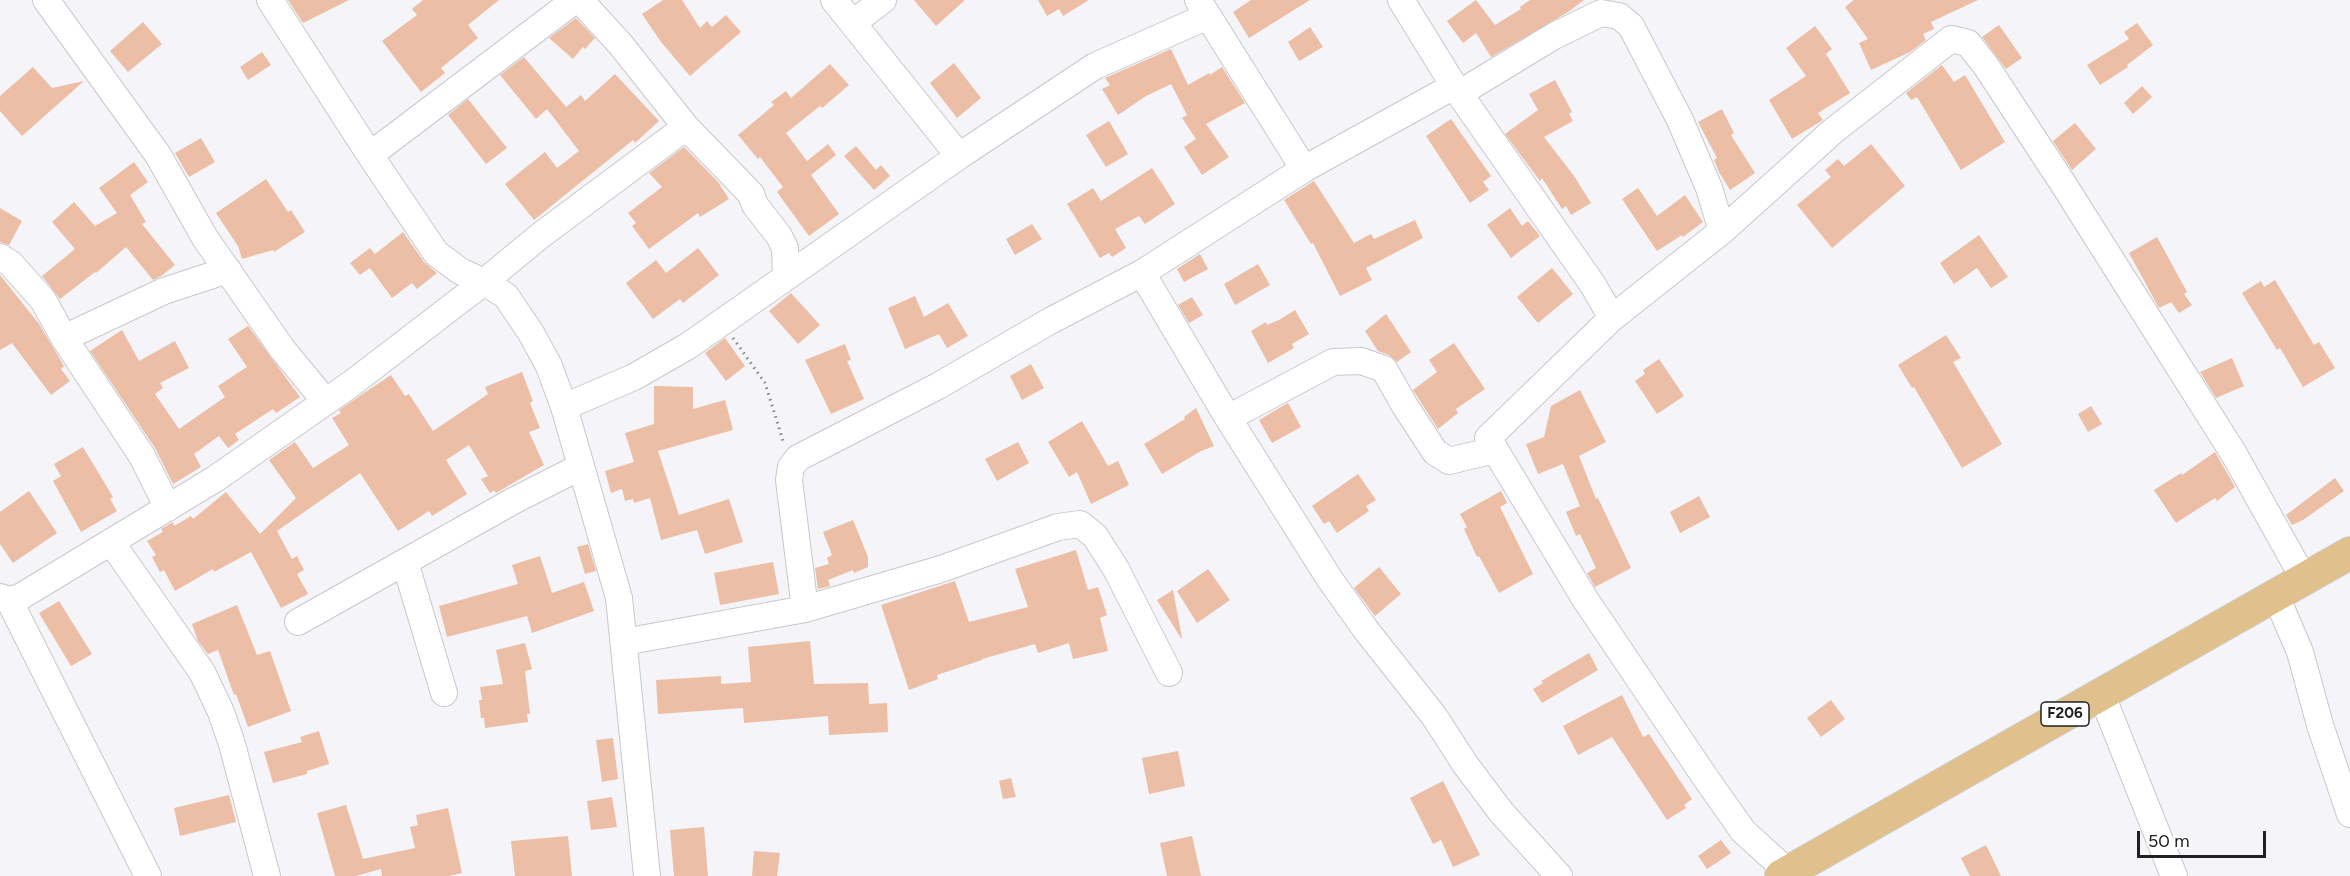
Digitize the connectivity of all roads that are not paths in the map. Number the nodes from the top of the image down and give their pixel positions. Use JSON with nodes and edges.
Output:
{"nodes":[{"id":1,"x":46,"y":0,"type":"edge"},
{"id":2,"x":270,"y":0,"type":"edge"},
{"id":3,"x":575,"y":0,"type":"edge"},
{"id":4,"x":580,"y":0,"type":"edge"},
{"id":5,"x":834,"y":0,"type":"edge"},
{"id":6,"x":883,"y":0,"type":"edge"},
{"id":7,"x":1401,"y":0,"type":"edge"},
{"id":8,"x":1203,"y":8,"type":"edge"},
{"id":9,"x":852,"y":23,"type":"junction"},
{"id":10,"x":1457,"y":90,"type":"junction"},
{"id":11,"x":686,"y":127,"type":"junction"},
{"id":12,"x":369,"y":155,"type":"junction"},
{"id":13,"x":959,"y":156,"type":"junction"},
{"id":14,"x":1304,"y":169,"type":"junction"},
{"id":15,"x":1722,"y":231,"type":"junction"},
{"id":16,"x":0,"y":257,"type":"edge"},
{"id":17,"x":228,"y":270,"type":"junction"},
{"id":18,"x":1142,"y":273,"type":"junction"},
{"id":19,"x":786,"y":276,"type":"junction"},
{"id":20,"x":484,"y":282,"type":"junction"},
{"id":21,"x":1612,"y":318,"type":"junction"},
{"id":22,"x":64,"y":338,"type":"junction"},
{"id":23,"x":326,"y":402,"type":"junction"},
{"id":24,"x":564,"y":407,"type":"junction"},
{"id":25,"x":1228,"y":418,"type":"junction"},
{"id":26,"x":1495,"y":450,"type":"junction"},
{"id":27,"x":580,"y":467,"type":"junction"},
{"id":28,"x":168,"y":508,"type":"junction"},
{"id":29,"x":111,"y":542,"type":"junction"},
{"id":30,"x":2350,"y":553,"type":"edge"},
{"id":31,"x":405,"y":562,"type":"junction"},
{"id":32,"x":2304,"y":579,"type":"junction"},
{"id":33,"x":2276,"y":596,"type":"junction"},
{"id":34,"x":5,"y":599,"type":"edge"},
{"id":35,"x":805,"y":609,"type":"junction"},
{"id":36,"x":298,"y":622,"type":"dead end"},
{"id":37,"x":624,"y":642,"type":"junction"},
{"id":38,"x":1169,"y":673,"type":"dead end"},
{"id":39,"x":444,"y":693,"type":"dead end"},
{"id":40,"x":2102,"y":693,"type":"junction"},
{"id":41,"x":2348,"y":801,"type":"edge"},
{"id":42,"x":1784,"y":874,"type":"edge"},
{"id":43,"x":148,"y":876,"type":"edge"},
{"id":44,"x":267,"y":876,"type":"edge"},
{"id":45,"x":647,"y":876,"type":"edge"},
{"id":46,"x":1559,"y":876,"type":"edge"},
{"id":47,"x":2174,"y":876,"type":"edge"}],
"edges":[{"from":1,"to":17,"type":"street"},
{"from":2,"to":12,"type":"street"},
{"from":3,"to":12,"type":"street"},
{"from":4,"to":11,"type":"street"},
{"from":5,"to":9,"type":"street"},
{"from":6,"to":9,"type":"street"},
{"from":7,"to":10,"type":"street"},
{"from":8,"to":13,"type":"street"},
{"from":8,"to":14,"type":"street"},
{"from":9,"to":13,"type":"street"},
{"from":10,"to":14,"type":"street"},
{"from":10,"to":15,"type":"street"},
{"from":10,"to":21,"type":"street"},
{"from":11,"to":19,"type":"street"},
{"from":11,"to":20,"type":"street"},
{"from":12,"to":20,"type":"street"},
{"from":13,"to":19,"type":"street"},
{"from":14,"to":18,"type":"street"},
{"from":15,"to":21,"type":"street"},
{"from":15,"to":32,"type":"street"},
{"from":16,"to":22,"type":"street"},
{"from":17,"to":22,"type":"street"},
{"from":17,"to":23,"type":"street"},
{"from":18,"to":25,"type":"street"},
{"from":18,"to":35,"type":"street"},
{"from":19,"to":24,"type":"street"},
{"from":20,"to":23,"type":"street"},
{"from":20,"to":24,"type":"street"},
{"from":21,"to":26,"type":"street"},
{"from":22,"to":28,"type":"street"},
{"from":23,"to":28,"type":"street"},
{"from":24,"to":27,"type":"street"},
{"from":25,"to":26,"type":"street"},
{"from":25,"to":46,"type":"street"},
{"from":26,"to":42,"type":"street"},
{"from":27,"to":31,"type":"street"},
{"from":27,"to":37,"type":"street"},
{"from":28,"to":29,"type":"street"},
{"from":29,"to":34,"type":"street"},
{"from":29,"to":44,"type":"street"},
{"from":30,"to":32,"type":"main road","number":"F206"},
{"from":31,"to":36,"type":"street"},
{"from":31,"to":39,"type":"street"},
{"from":32,"to":33,"type":"main road","number":"F206"},
{"from":33,"to":40,"type":"main road","number":"F206"},
{"from":33,"to":41,"type":"street"},
{"from":34,"to":43,"type":"street"},
{"from":35,"to":37,"type":"street"},
{"from":35,"to":38,"type":"street"},
{"from":37,"to":45,"type":"street"},
{"from":40,"to":42,"type":"main road","number":"F206"},
{"from":40,"to":47,"type":"street"}]}
